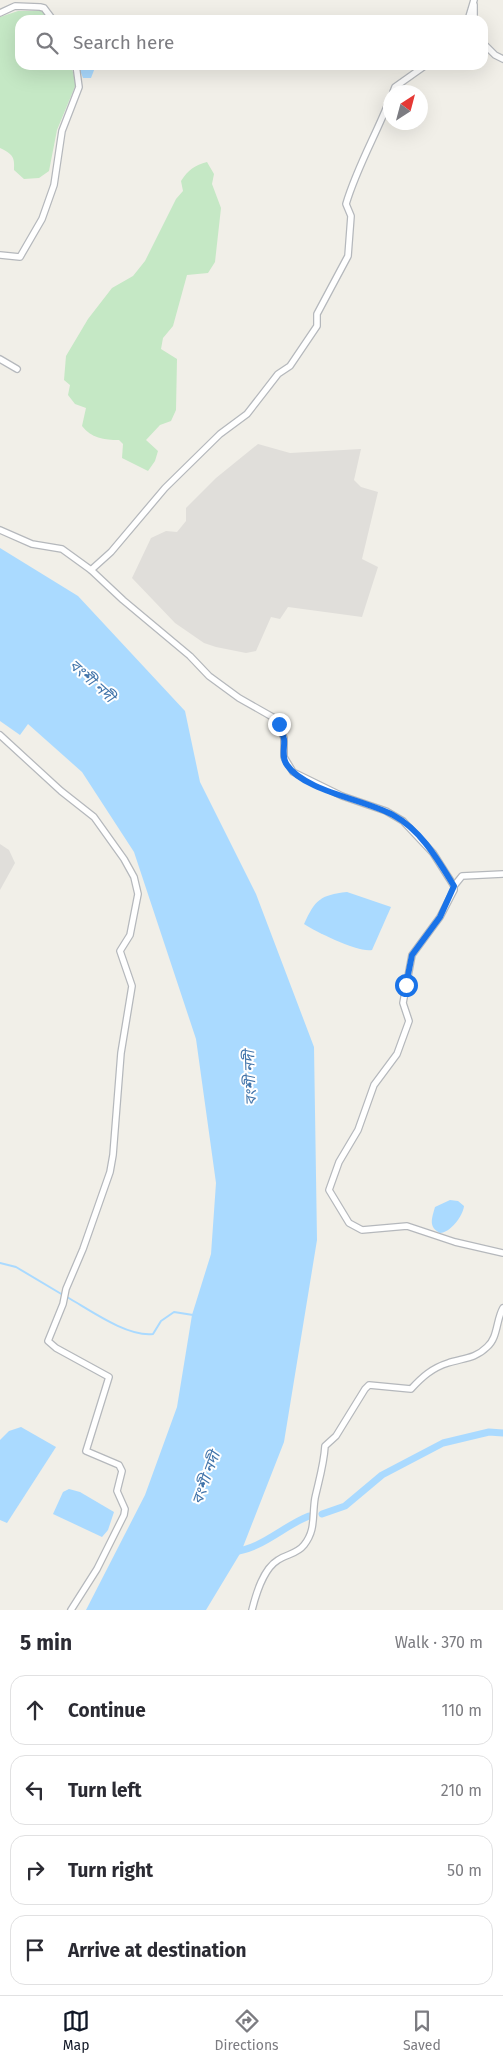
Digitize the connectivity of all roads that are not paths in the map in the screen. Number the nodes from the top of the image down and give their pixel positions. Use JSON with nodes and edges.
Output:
{"nodes":[{"id":1,"x":474,"y":0,"type":"edge"},
{"id":2,"x":0,"y":13,"type":"edge"},
{"id":3,"x":49,"y":15,"type":"edge"},
{"id":4,"x":470,"y":15,"type":"edge"},
{"id":5,"x":474,"y":15,"type":"edge"},
{"id":6,"x":488,"y":48,"type":"edge"},
{"id":7,"x":503,"y":59,"type":"edge"},
{"id":8,"x":77,"y":70,"type":"edge"},
{"id":9,"x":419,"y":70,"type":"edge"},
{"id":10,"x":399,"y":85,"type":"edge"},
{"id":11,"x":383,"y":117,"type":"edge"},
{"id":12,"x":0,"y":254,"type":"edge"},
{"id":13,"x":0,"y":359,"type":"edge"},
{"id":14,"x":17,"y":370,"type":"dead end"},
{"id":15,"x":0,"y":530,"type":"edge"},
{"id":16,"x":91,"y":570,"type":"junction"},
{"id":17,"x":0,"y":735,"type":"edge"},
{"id":18,"x":503,"y":874,"type":"edge"},
{"id":19,"x":454,"y":886,"type":"junction"},
{"id":20,"x":503,"y":1253,"type":"edge"},
{"id":21,"x":503,"y":1308,"type":"edge"},
{"id":22,"x":71,"y":1610,"type":"edge"},
{"id":23,"x":252,"y":1610,"type":"edge"}],
"edges":[{"from":1,"to":4,"type":"street"},
{"from":1,"to":5,"type":"street"},
{"from":2,"to":3,"type":"street"},
{"from":6,"to":7,"type":"street"},
{"from":8,"to":12,"type":"street"},
{"from":9,"to":10,"type":"street"},
{"from":11,"to":16,"type":"street"},
{"from":13,"to":14,"type":"street"},
{"from":15,"to":16,"type":"street"},
{"from":16,"to":19,"type":"street"},
{"from":17,"to":22,"type":"street"},
{"from":18,"to":19,"type":"street"},
{"from":19,"to":20,"type":"street"},
{"from":21,"to":23,"type":"street"}]}
